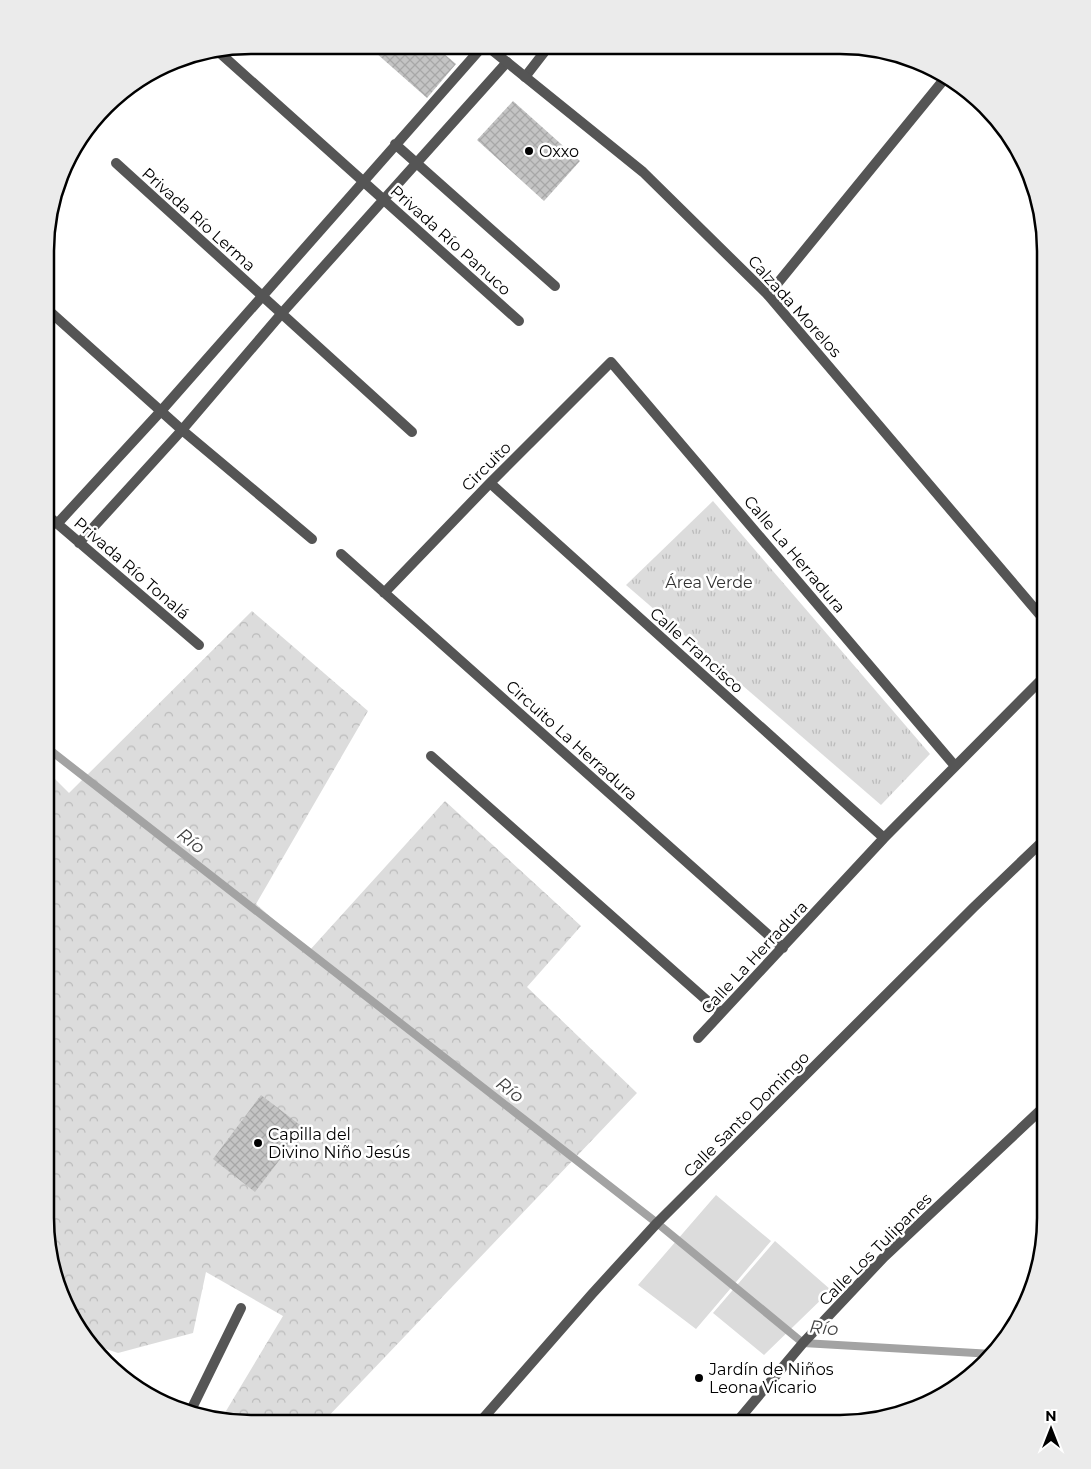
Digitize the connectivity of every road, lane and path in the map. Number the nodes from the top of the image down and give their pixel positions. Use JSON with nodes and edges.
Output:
{"nodes":[{"id":1,"x":476,"y":54,"type":"edge"},
{"id":2,"x":497,"y":54,"type":"edge"},
{"id":3,"x":543,"y":54,"type":"edge"},
{"id":4,"x":223,"y":56,"type":"edge"},
{"id":5,"x":507,"y":62,"type":"junction"},
{"id":6,"x":525,"y":77,"type":"junction"},
{"id":7,"x":942,"y":82,"type":"edge"},
{"id":8,"x":395,"y":144,"type":"junction"},
{"id":9,"x":116,"y":163,"type":"dead end"},
{"id":10,"x":417,"y":163,"type":"junction"},
{"id":11,"x":363,"y":181,"type":"junction"},
{"id":12,"x":384,"y":200,"type":"junction"},
{"id":13,"x":555,"y":286,"type":"dead end"},
{"id":14,"x":768,"y":295,"type":"junction"},
{"id":15,"x":262,"y":296,"type":"junction"},
{"id":16,"x":282,"y":313,"type":"junction"},
{"id":17,"x":54,"y":314,"type":"edge"},
{"id":18,"x":519,"y":321,"type":"dead end"},
{"id":19,"x":611,"y":362,"type":"joint"},
{"id":20,"x":161,"y":411,"type":"junction"},
{"id":21,"x":182,"y":430,"type":"junction"},
{"id":22,"x":412,"y":432,"type":"dead end"},
{"id":23,"x":490,"y":483,"type":"junction"},
{"id":24,"x":54,"y":521,"type":"edge"},
{"id":25,"x":57,"y":524,"type":"junction"},
{"id":26,"x":312,"y":539,"type":"dead end"},
{"id":27,"x":79,"y":543,"type":"junction"},
{"id":28,"x":341,"y":554,"type":"dead end"},
{"id":29,"x":384,"y":593,"type":"junction"},
{"id":30,"x":1037,"y":611,"type":"edge"},
{"id":31,"x":199,"y":645,"type":"dead end"},
{"id":32,"x":1037,"y":684,"type":"edge"},
{"id":33,"x":431,"y":756,"type":"dead end"},
{"id":34,"x":955,"y":766,"type":"junction"},
{"id":35,"x":884,"y":838,"type":"junction"},
{"id":36,"x":1037,"y":847,"type":"edge"},
{"id":37,"x":783,"y":948,"type":"junction"},
{"id":38,"x":721,"y":1013,"type":"junction"},
{"id":39,"x":698,"y":1038,"type":"dead end"},
{"id":40,"x":1037,"y":1113,"type":"edge"},
{"id":41,"x":241,"y":1308,"type":"dead end"},
{"id":42,"x":193,"y":1407,"type":"edge"},
{"id":43,"x":486,"y":1415,"type":"edge"},
{"id":44,"x":743,"y":1415,"type":"edge"}],
"edges":[{"from":1,"to":8,"type":"street"},
{"from":2,"to":5,"type":"street","name":"Calzada Morelos"},
{"from":3,"to":6,"type":"street"},
{"from":4,"to":11,"type":"street","name":"Privada Río Panuco"},
{"from":5,"to":6,"type":"street","name":"Calzada Morelos"},
{"from":5,"to":10,"type":"street"},
{"from":6,"to":14,"type":"street","name":"Calzada Morelos"},
{"from":7,"to":14,"type":"street"},
{"from":8,"to":10,"type":"street"},
{"from":8,"to":11,"type":"street"},
{"from":9,"to":15,"type":"street","name":"Privada Río Lerma"},
{"from":10,"to":12,"type":"street"},
{"from":10,"to":13,"type":"street"},
{"from":11,"to":12,"type":"street","name":"Privada Río Panuco"},
{"from":11,"to":15,"type":"street"},
{"from":12,"to":16,"type":"street"},
{"from":12,"to":18,"type":"street","name":"Privada Río Panuco"},
{"from":14,"to":30,"type":"street","name":"Calzada Morelos"},
{"from":15,"to":16,"type":"street","name":"Privada Río Lerma"},
{"from":15,"to":20,"type":"street"},
{"from":16,"to":21,"type":"street"},
{"from":16,"to":22,"type":"street","name":"Privada Río Lerma"},
{"from":17,"to":20,"type":"street"},
{"from":19,"to":23,"type":"street","name":"Circuito"},
{"from":19,"to":34,"type":"street","name":"Calle La Herradura"},
{"from":20,"to":21,"type":"street"},
{"from":20,"to":25,"type":"street"},
{"from":21,"to":26,"type":"street"},
{"from":21,"to":27,"type":"street"},
{"from":23,"to":29,"type":"street","name":"Circuito"},
{"from":23,"to":35,"type":"street","name":"Calle Francisco"},
{"from":24,"to":25,"type":"street","name":"Privada Río Tonalá"},
{"from":25,"to":27,"type":"street","name":"Privada Río Tonalá"},
{"from":27,"to":31,"type":"street","name":"Privada Río Tonalá"},
{"from":28,"to":29,"type":"street","name":"Circuito La Herradura"},
{"from":29,"to":37,"type":"street","name":"Circuito La Herradura"},
{"from":32,"to":34,"type":"street","name":"Calle La Herradura"},
{"from":33,"to":38,"type":"street"},
{"from":34,"to":35,"type":"street","name":"Calle La Herradura"},
{"from":35,"to":37,"type":"street","name":"Calle La Herradura"},
{"from":36,"to":43,"type":"street","name":"Calle Santo Domingo"},
{"from":37,"to":38,"type":"street","name":"Calle La Herradura"},
{"from":38,"to":39,"type":"street","name":"Calle La Herradura"},
{"from":40,"to":44,"type":"street","name":"Calle Los Tulipanes"},
{"from":41,"to":42,"type":"street"}]}
